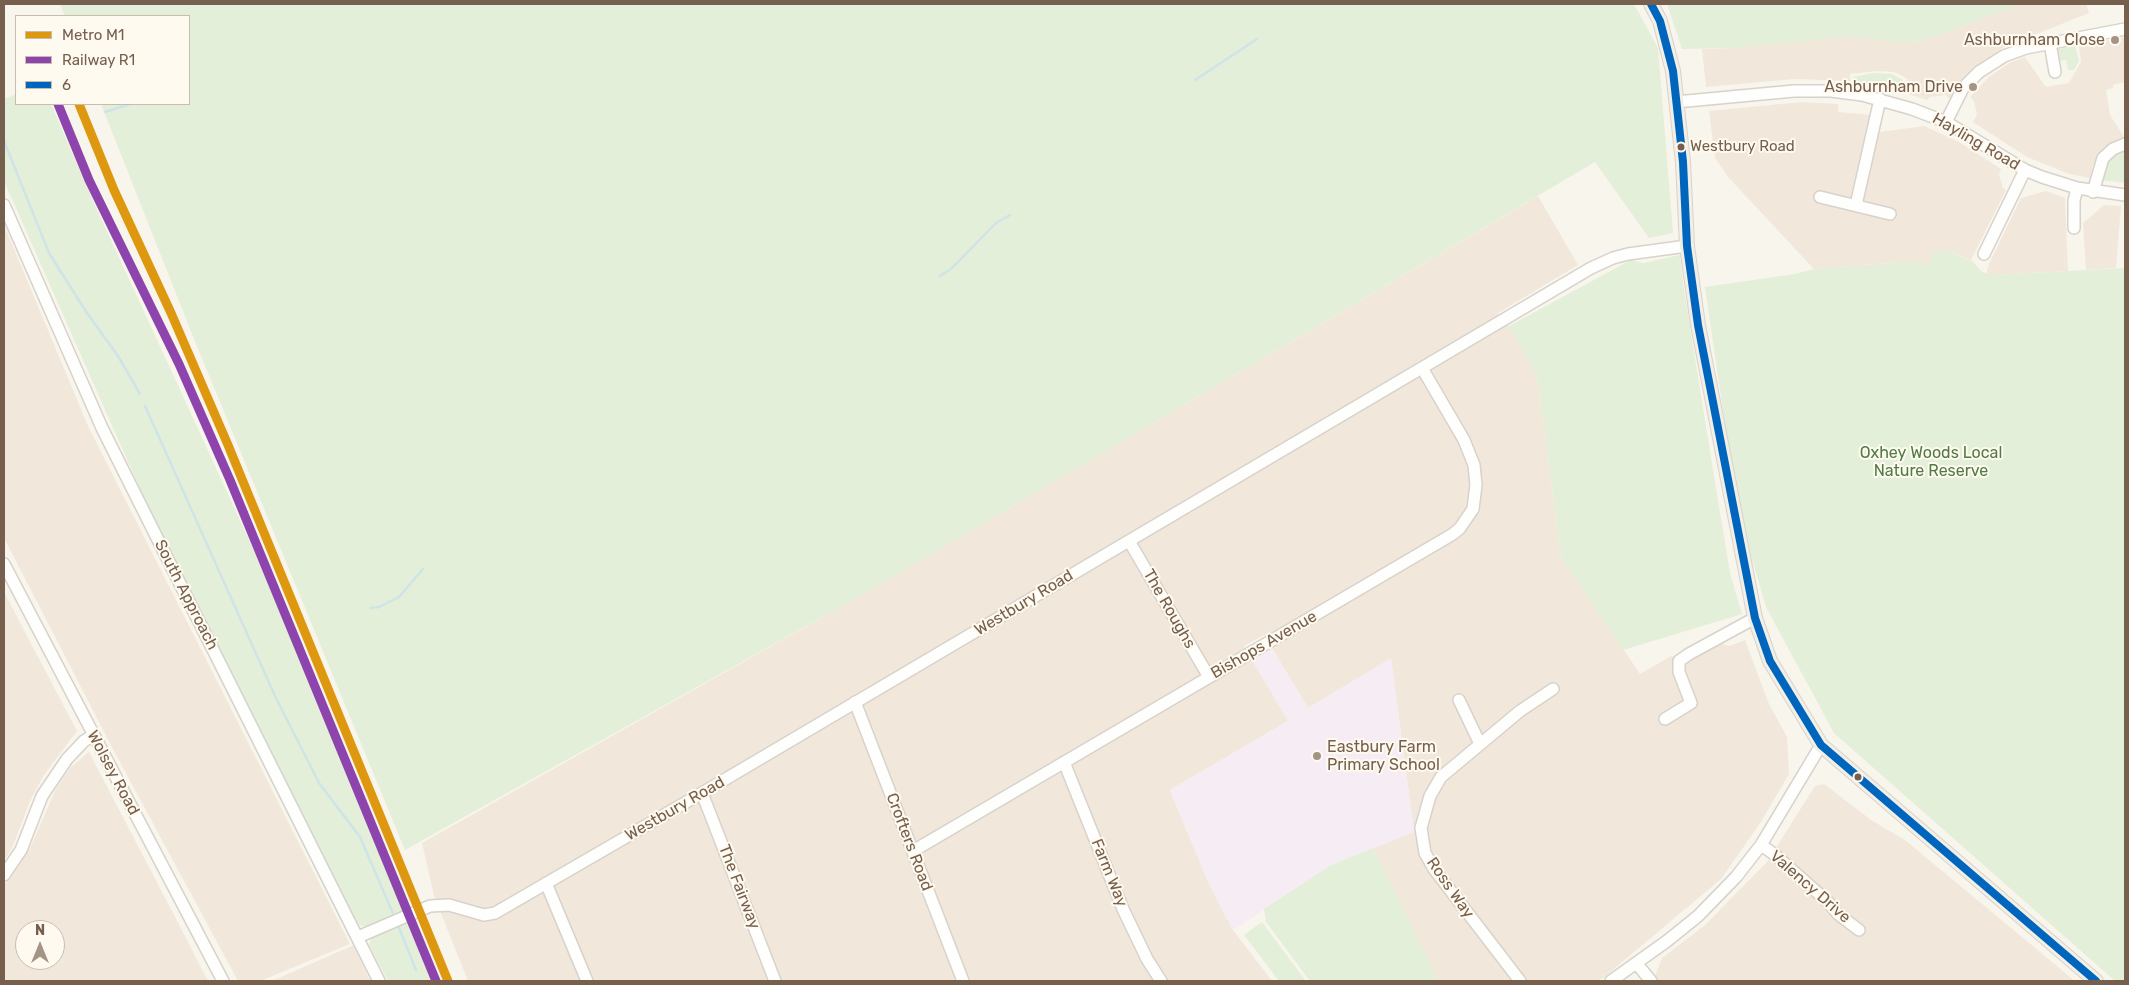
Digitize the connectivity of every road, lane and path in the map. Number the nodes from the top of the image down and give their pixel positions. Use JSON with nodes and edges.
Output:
{"nodes":[{"id":1,"x":1651,"y":4,"type":"edge"},
{"id":2,"x":2125,"y":29,"type":"edge"},
{"id":3,"x":2050,"y":43,"type":"junction"},
{"id":4,"x":2055,"y":72,"type":"dead end"},
{"id":5,"x":1880,"y":99,"type":"junction"},
{"id":6,"x":1676,"y":102,"type":"junction"},
{"id":7,"x":1946,"y":122,"type":"junction"},
{"id":8,"x":2125,"y":144,"type":"edge"},
{"id":9,"x":2025,"y":170,"type":"junction"},
{"id":10,"x":2077,"y":188,"type":"junction"},
{"id":11,"x":2093,"y":192,"type":"junction"},
{"id":12,"x":2125,"y":195,"type":"edge"},
{"id":13,"x":1820,"y":197,"type":"dead end"},
{"id":14,"x":4,"y":205,"type":"edge"},
{"id":15,"x":1856,"y":205,"type":"junction"},
{"id":16,"x":1890,"y":214,"type":"dead end"},
{"id":17,"x":2074,"y":228,"type":"dead end"},
{"id":18,"x":1687,"y":246,"type":"junction"},
{"id":19,"x":1984,"y":254,"type":"dead end"},
{"id":20,"x":1422,"y":368,"type":"junction"},
{"id":21,"x":1129,"y":541,"type":"junction"},
{"id":22,"x":4,"y":564,"type":"edge"},
{"id":23,"x":1755,"y":618,"type":"junction"},
{"id":24,"x":1209,"y":677,"type":"junction"},
{"id":25,"x":1553,"y":689,"type":"dead end"},
{"id":26,"x":1459,"y":700,"type":"dead end"},
{"id":27,"x":855,"y":702,"type":"junction"},
{"id":28,"x":1665,"y":719,"type":"dead end"},
{"id":29,"x":94,"y":735,"type":"junction"},
{"id":30,"x":1480,"y":744,"type":"junction"},
{"id":31,"x":1821,"y":745,"type":"junction"},
{"id":32,"x":1064,"y":762,"type":"junction"},
{"id":33,"x":702,"y":793,"type":"junction"},
{"id":34,"x":1761,"y":845,"type":"junction"},
{"id":35,"x":913,"y":851,"type":"junction"},
{"id":36,"x":4,"y":875,"type":"edge"},
{"id":37,"x":546,"y":883,"type":"junction"},
{"id":38,"x":1858,"y":930,"type":"dead end"},
{"id":39,"x":358,"y":937,"type":"junction"},
{"id":40,"x":1637,"y":964,"type":"junction"},
{"id":41,"x":223,"y":981,"type":"edge"},
{"id":42,"x":379,"y":981,"type":"edge"},
{"id":43,"x":587,"y":981,"type":"edge"},
{"id":44,"x":775,"y":981,"type":"edge"},
{"id":45,"x":963,"y":981,"type":"edge"},
{"id":46,"x":1160,"y":981,"type":"edge"},
{"id":47,"x":1520,"y":981,"type":"edge"},
{"id":48,"x":1611,"y":981,"type":"edge"},
{"id":49,"x":1651,"y":981,"type":"edge"},
{"id":50,"x":2096,"y":981,"type":"edge"}],
"edges":[{"from":1,"to":6,"type":"main road"},
{"from":2,"to":3,"type":"street"},
{"from":3,"to":4,"type":"street"},
{"from":3,"to":7,"type":"street"},
{"from":5,"to":6,"type":"street","name":"Hayling Road"},
{"from":5,"to":7,"type":"street","name":"Hayling Road"},
{"from":5,"to":15,"type":"street"},
{"from":6,"to":18,"type":"main road"},
{"from":7,"to":9,"type":"street","name":"Hayling Road"},
{"from":8,"to":11,"type":"street"},
{"from":9,"to":10,"type":"street","name":"Hayling Road"},
{"from":9,"to":19,"type":"street"},
{"from":10,"to":11,"type":"street","name":"Hayling Road"},
{"from":10,"to":17,"type":"street"},
{"from":11,"to":12,"type":"street","name":"Hayling Road"},
{"from":13,"to":15,"type":"street"},
{"from":14,"to":39,"type":"street","name":"South Approach"},
{"from":15,"to":16,"type":"street"},
{"from":18,"to":20,"type":"street","name":"Westbury Road"},
{"from":18,"to":23,"type":"main road"},
{"from":20,"to":21,"type":"street","name":"Westbury Road"},
{"from":20,"to":24,"type":"street","name":"Bishops Avenue"},
{"from":21,"to":24,"type":"street","name":"The Roughs"},
{"from":21,"to":27,"type":"street","name":"Westbury Road"},
{"from":22,"to":29,"type":"street","name":"Wolsey Road"},
{"from":23,"to":28,"type":"street"},
{"from":23,"to":31,"type":"main road"},
{"from":24,"to":32,"type":"street","name":"Bishops Avenue"},
{"from":25,"to":30,"type":"street","name":"Ross Way"},
{"from":26,"to":30,"type":"street"},
{"from":27,"to":33,"type":"street","name":"Westbury Road"},
{"from":27,"to":35,"type":"street","name":"Crofters Road"},
{"from":29,"to":36,"type":"street"},
{"from":29,"to":41,"type":"street","name":"Wolsey Road"},
{"from":30,"to":47,"type":"street","name":"Ross Way"},
{"from":31,"to":34,"type":"street"},
{"from":31,"to":50,"type":"main road"},
{"from":32,"to":35,"type":"street","name":"Bishops Avenue"},
{"from":32,"to":46,"type":"street","name":"Farm Way"},
{"from":33,"to":37,"type":"street","name":"Westbury Road"},
{"from":33,"to":44,"type":"street","name":"The Fairway"},
{"from":34,"to":38,"type":"street","name":"Valency Drive"},
{"from":34,"to":40,"type":"street"},
{"from":35,"to":45,"type":"street","name":"Crofters Road"},
{"from":37,"to":39,"type":"street","name":"Westbury Road"},
{"from":37,"to":43,"type":"street"},
{"from":39,"to":42,"type":"street","name":"South Approach"},
{"from":40,"to":48,"type":"street"},
{"from":40,"to":49,"type":"street"}]}
